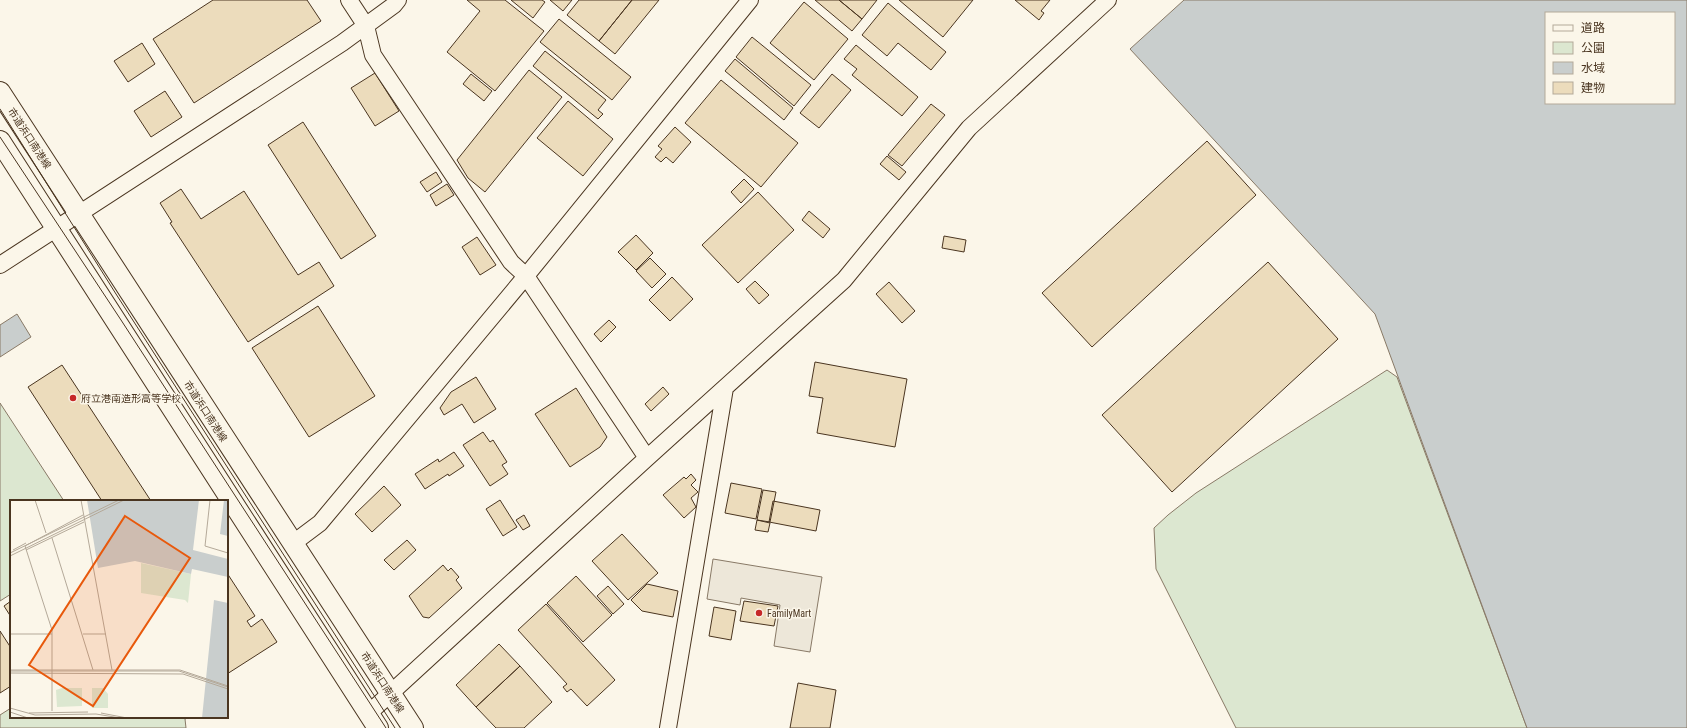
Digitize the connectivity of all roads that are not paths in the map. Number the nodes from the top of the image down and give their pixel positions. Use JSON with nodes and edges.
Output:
{"nodes":[{"id":1,"x":349,"y":0,"type":"edge"},
{"id":2,"x":398,"y":0,"type":"edge"},
{"id":3,"x":750,"y":0,"type":"edge"},
{"id":4,"x":1108,"y":0,"type":"edge"},
{"id":5,"x":366,"y":26,"type":"junction"},
{"id":6,"x":0,"y":92,"type":"edge"},
{"id":7,"x":0,"y":141,"type":"edge"},
{"id":8,"x":80,"y":214,"type":"junction"},
{"id":9,"x":57,"y":229,"type":"junction"},
{"id":10,"x":0,"y":265,"type":"edge"},
{"id":11,"x":526,"y":276,"type":"junction"},
{"id":12,"x":726,"y":388,"type":"junction"},
{"id":13,"x":647,"y":458,"type":"junction"},
{"id":14,"x":292,"y":544,"type":"junction"},
{"id":15,"x":391,"y":693,"type":"junction"},
{"id":16,"x":374,"y":720,"type":"edge"},
{"id":17,"x":413,"y":728,"type":"edge"},
{"id":18,"x":668,"y":728,"type":"edge"}],
"edges":[{"from":1,"to":5,"type":"street"},
{"from":2,"to":5,"type":"street"},
{"from":3,"to":11,"type":"street"},
{"from":4,"to":12,"type":"street"},
{"from":5,"to":8,"type":"street"},
{"from":5,"to":11,"type":"street"},
{"from":6,"to":8,"type":"main road","name":"市道浜口南港線"},
{"from":7,"to":9,"type":"main road"},
{"from":8,"to":9,"type":"street"},
{"from":8,"to":14,"type":"main road","name":"市道浜口南港線"},
{"from":9,"to":10,"type":"street"},
{"from":9,"to":16,"type":"main road"},
{"from":11,"to":13,"type":"street"},
{"from":11,"to":14,"type":"street"},
{"from":12,"to":13,"type":"street"},
{"from":12,"to":18,"type":"street"},
{"from":13,"to":15,"type":"street"},
{"from":14,"to":15,"type":"main road","name":"市道浜口南港線"},
{"from":15,"to":16,"type":"street"},
{"from":15,"to":17,"type":"main road","name":"市道浜口南港線"}]}
